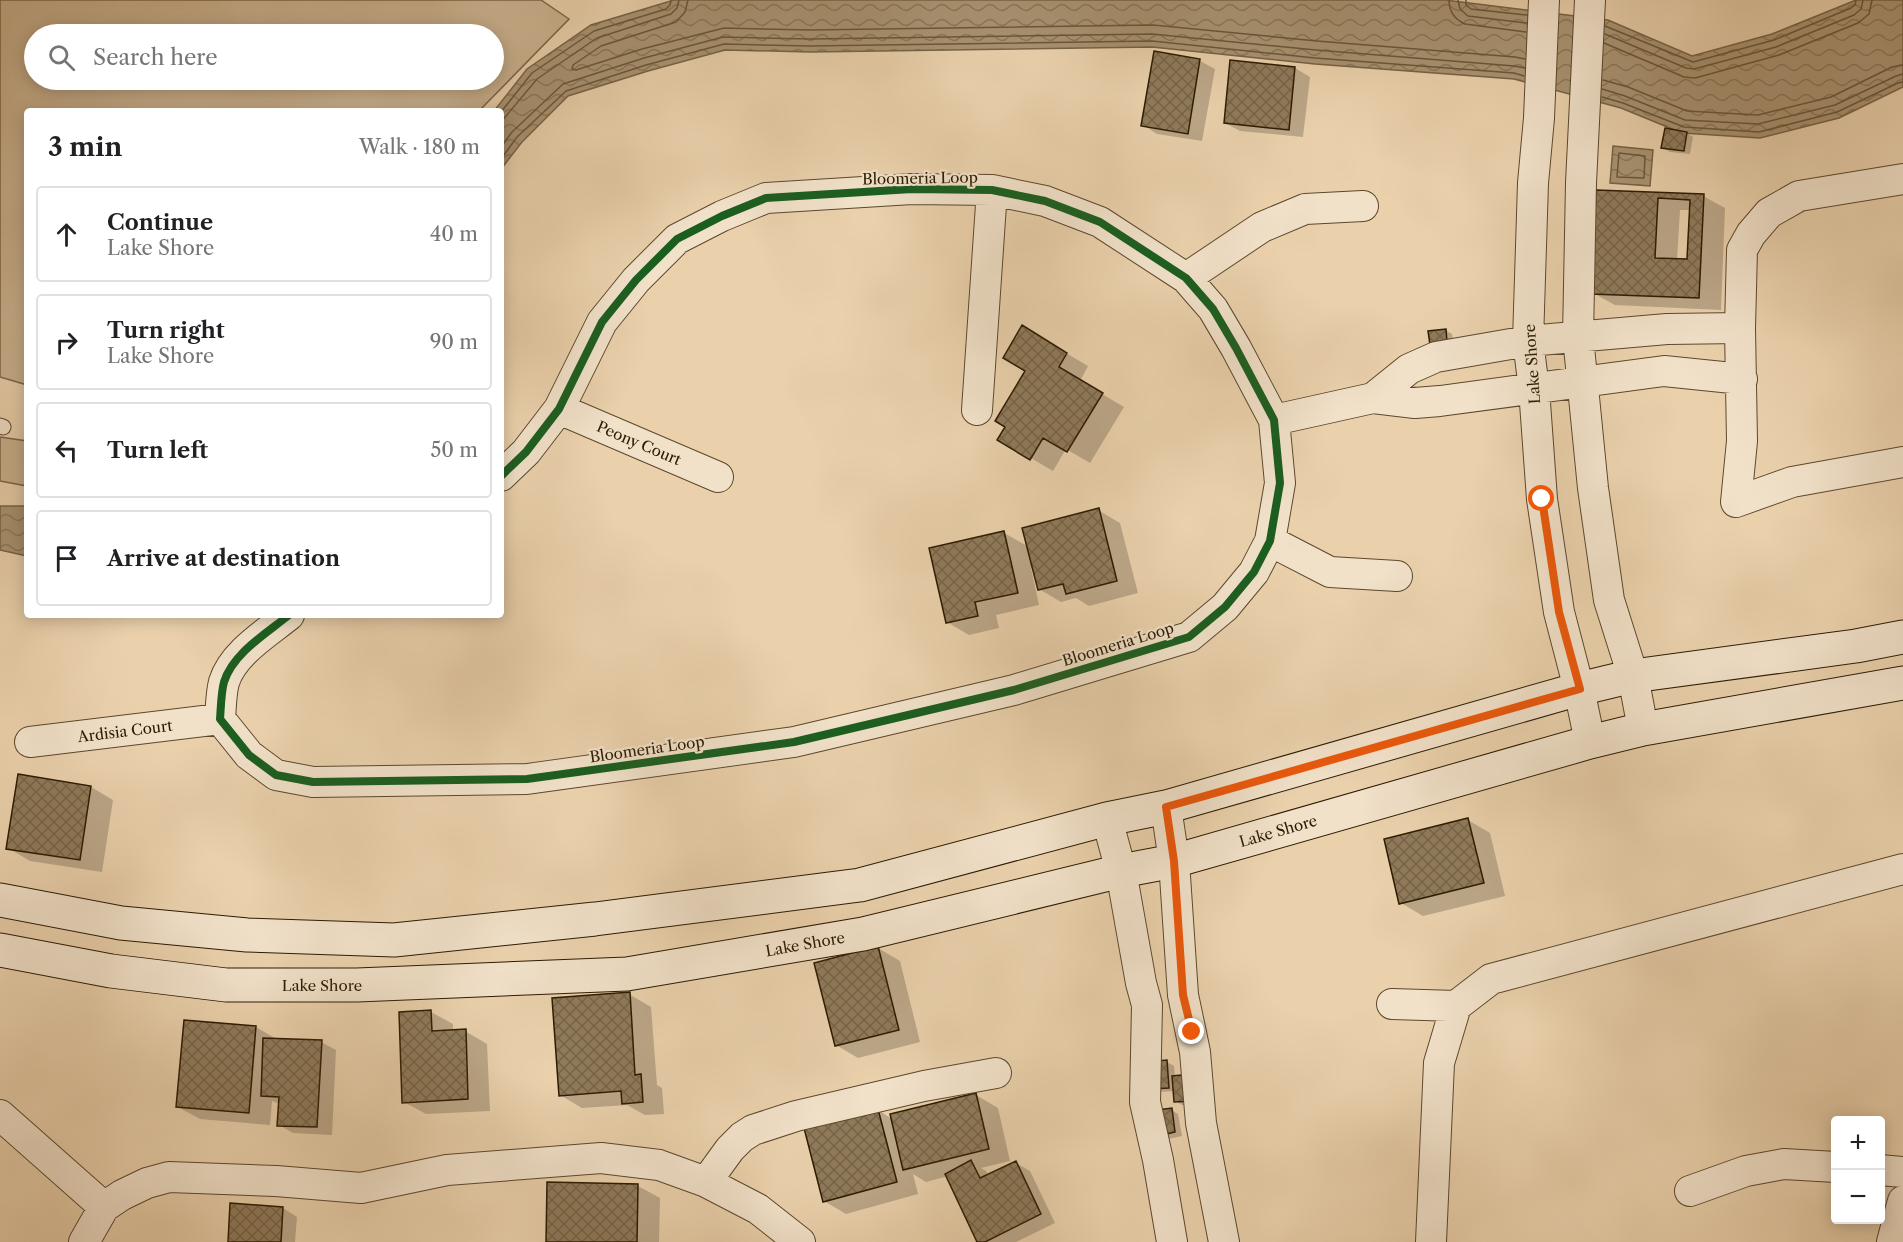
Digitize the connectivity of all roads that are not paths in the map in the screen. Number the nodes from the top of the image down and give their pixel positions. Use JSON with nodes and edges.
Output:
{"nodes":[{"id":1,"x":1544,"y":0,"type":"edge"},
{"id":2,"x":1590,"y":0,"type":"edge"},
{"id":3,"x":1903,"y":179,"type":"edge"},
{"id":4,"x":992,"y":190,"type":"junction"},
{"id":5,"x":1363,"y":206,"type":"dead end"},
{"id":6,"x":1186,"y":278,"type":"junction"},
{"id":7,"x":1740,"y":328,"type":"junction"},
{"id":8,"x":1578,"y":337,"type":"junction"},
{"id":9,"x":1528,"y":341,"type":"junction"},
{"id":10,"x":1742,"y":379,"type":"junction"},
{"id":11,"x":1582,"y":382,"type":"junction"},
{"id":12,"x":1534,"y":389,"type":"junction"},
{"id":13,"x":1373,"y":398,"type":"junction"},
{"id":14,"x":559,"y":409,"type":"junction"},
{"id":15,"x":977,"y":410,"type":"dead end"},
{"id":16,"x":1274,"y":420,"type":"junction"},
{"id":17,"x":1903,"y":462,"type":"edge"},
{"id":18,"x":504,"y":473,"type":"edge"},
{"id":19,"x":718,"y":477,"type":"dead end"},
{"id":20,"x":1270,"y":541,"type":"junction"},
{"id":21,"x":1397,"y":576,"type":"dead end"},
{"id":22,"x":285,"y":618,"type":"edge"},
{"id":23,"x":1903,"y":637,"type":"edge"},
{"id":24,"x":1633,"y":676,"type":"junction"},
{"id":25,"x":1903,"y":683,"type":"edge"},
{"id":26,"x":1580,"y":689,"type":"junction"},
{"id":27,"x":220,"y":719,"type":"junction"},
{"id":28,"x":1643,"y":729,"type":"junction"},
{"id":29,"x":30,"y":742,"type":"dead end"},
{"id":30,"x":1590,"y":742,"type":"junction"},
{"id":31,"x":1166,"y":807,"type":"junction"},
{"id":32,"x":1107,"y":819,"type":"junction"},
{"id":33,"x":1174,"y":861,"type":"junction"},
{"id":34,"x":1903,"y":868,"type":"edge"},
{"id":35,"x":1121,"y":871,"type":"junction"},
{"id":36,"x":0,"y":900,"type":"edge"},
{"id":37,"x":0,"y":950,"type":"edge"},
{"id":38,"x":1185,"y":1001,"type":"junction"},
{"id":39,"x":1392,"y":1004,"type":"dead end"},
{"id":40,"x":1147,"y":1005,"type":"junction"},
{"id":41,"x":1456,"y":1006,"type":"junction"},
{"id":42,"x":996,"y":1073,"type":"dead end"},
{"id":43,"x":0,"y":1115,"type":"edge"},
{"id":44,"x":1831,"y":1167,"type":"edge"},
{"id":45,"x":1885,"y":1170,"type":"edge"},
{"id":46,"x":1903,"y":1172,"type":"edge"},
{"id":47,"x":706,"y":1182,"type":"junction"},
{"id":48,"x":1690,"y":1191,"type":"dead end"},
{"id":49,"x":1903,"y":1201,"type":"edge"},
{"id":50,"x":104,"y":1207,"type":"junction"},
{"id":51,"x":84,"y":1242,"type":"edge"},
{"id":52,"x":800,"y":1242,"type":"edge"},
{"id":53,"x":1172,"y":1242,"type":"edge"},
{"id":54,"x":1224,"y":1242,"type":"edge"},
{"id":55,"x":1431,"y":1242,"type":"edge"},
{"id":56,"x":1892,"y":1242,"type":"edge"}],
"edges":[{"from":1,"to":9,"type":"street","name":"Lake Shore"},
{"from":2,"to":8,"type":"street"},
{"from":3,"to":7,"type":"street"},
{"from":4,"to":6,"type":"street","name":"Bloomeria Loop"},
{"from":4,"to":14,"type":"street","name":"Bloomeria Loop"},
{"from":4,"to":15,"type":"street"},
{"from":5,"to":6,"type":"street"},
{"from":6,"to":16,"type":"street","name":"Bloomeria Loop"},
{"from":7,"to":8,"type":"street"},
{"from":7,"to":10,"type":"street"},
{"from":8,"to":9,"type":"street"},
{"from":8,"to":11,"type":"street"},
{"from":9,"to":12,"type":"street","name":"Lake Shore"},
{"from":9,"to":13,"type":"street"},
{"from":10,"to":11,"type":"street"},
{"from":10,"to":17,"type":"street"},
{"from":11,"to":12,"type":"street"},
{"from":11,"to":24,"type":"street"},
{"from":12,"to":13,"type":"street"},
{"from":12,"to":26,"type":"street","name":"Lake Shore"},
{"from":13,"to":16,"type":"street"},
{"from":14,"to":18,"type":"street","name":"Bloomeria Loop"},
{"from":14,"to":19,"type":"street","name":"Peony Court"},
{"from":16,"to":20,"type":"street","name":"Bloomeria Loop"},
{"from":20,"to":21,"type":"street"},
{"from":20,"to":27,"type":"street","name":"Bloomeria Loop"},
{"from":22,"to":27,"type":"street"},
{"from":23,"to":24,"type":"street"},
{"from":24,"to":26,"type":"street"},
{"from":24,"to":28,"type":"street"},
{"from":25,"to":28,"type":"street","name":"Lake Shore"},
{"from":26,"to":30,"type":"street","name":"Lake Shore"},
{"from":26,"to":31,"type":"street"},
{"from":27,"to":29,"type":"street","name":"Ardisia Court"},
{"from":28,"to":30,"type":"street","name":"Lake Shore"},
{"from":30,"to":33,"type":"street","name":"Lake Shore"},
{"from":31,"to":32,"type":"street"},
{"from":31,"to":33,"type":"street"},
{"from":32,"to":35,"type":"street"},
{"from":32,"to":36,"type":"street"},
{"from":33,"to":35,"type":"street","name":"Lake Shore"},
{"from":33,"to":38,"type":"street"},
{"from":34,"to":41,"type":"street"},
{"from":35,"to":37,"type":"street","name":"Lake Shore"},
{"from":35,"to":40,"type":"street"},
{"from":38,"to":40,"type":"street"},
{"from":38,"to":54,"type":"street"},
{"from":39,"to":41,"type":"street"},
{"from":40,"to":53,"type":"street"},
{"from":41,"to":55,"type":"street"},
{"from":42,"to":47,"type":"street"},
{"from":43,"to":50,"type":"street"},
{"from":44,"to":48,"type":"street"},
{"from":45,"to":46,"type":"street"},
{"from":47,"to":50,"type":"street"},
{"from":47,"to":52,"type":"street"},
{"from":49,"to":56,"type":"street"},
{"from":50,"to":51,"type":"street"}]}
